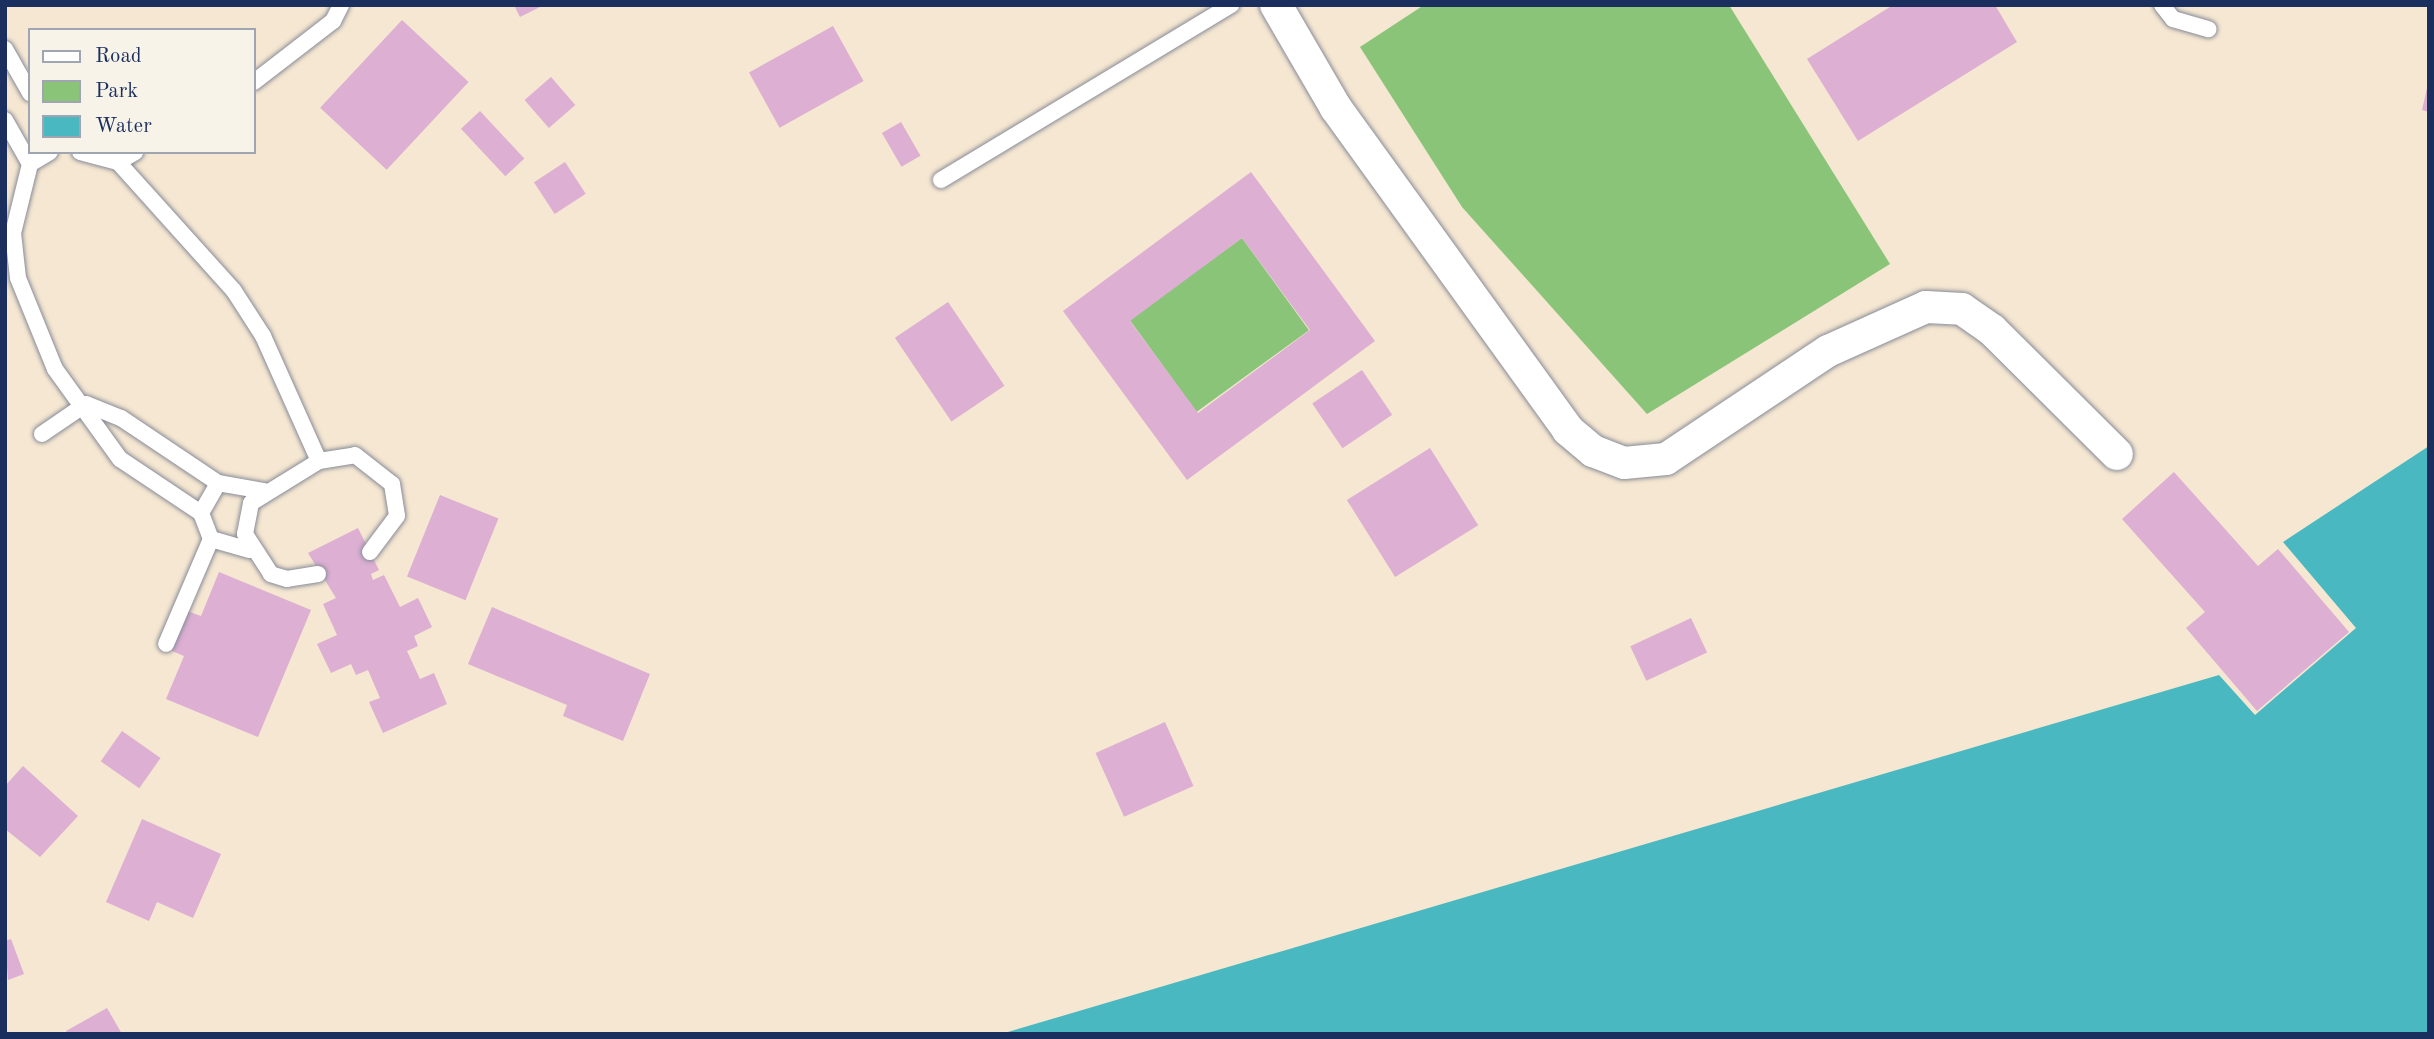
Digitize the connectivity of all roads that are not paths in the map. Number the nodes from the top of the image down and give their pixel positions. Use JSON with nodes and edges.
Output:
{"nodes":[{"id":1,"x":341,"y":5,"type":"edge"},
{"id":2,"x":1231,"y":5,"type":"edge"},
{"id":3,"x":1276,"y":5,"type":"edge"},
{"id":4,"x":2162,"y":5,"type":"edge"},
{"id":5,"x":2209,"y":29,"type":"dead end"},
{"id":6,"x":5,"y":49,"type":"edge"},
{"id":7,"x":256,"y":80,"type":"edge"},
{"id":8,"x":28,"y":89,"type":"edge"},
{"id":9,"x":5,"y":120,"type":"edge"},
{"id":10,"x":47,"y":154,"type":"edge"},
{"id":11,"x":88,"y":154,"type":"edge"},
{"id":12,"x":132,"y":154,"type":"edge"},
{"id":13,"x":118,"y":162,"type":"junction"},
{"id":14,"x":30,"y":164,"type":"junction"},
{"id":15,"x":941,"y":180,"type":"dead end"},
{"id":16,"x":86,"y":404,"type":"junction"},
{"id":17,"x":42,"y":434,"type":"dead end"},
{"id":18,"x":2117,"y":454,"type":"dead end"},
{"id":19,"x":319,"y":461,"type":"junction"},
{"id":20,"x":218,"y":483,"type":"junction"},
{"id":21,"x":264,"y":491,"type":"junction"},
{"id":22,"x":201,"y":513,"type":"junction"},
{"id":23,"x":211,"y":539,"type":"junction"},
{"id":24,"x":249,"y":550,"type":"junction"},
{"id":25,"x":370,"y":552,"type":"dead end"},
{"id":26,"x":318,"y":574,"type":"dead end"},
{"id":27,"x":166,"y":644,"type":"dead end"}],
"edges":[{"from":1,"to":7,"type":"lane"},
{"from":2,"to":15,"type":"lane"},
{"from":3,"to":18,"type":"street"},
{"from":4,"to":5,"type":"lane"},
{"from":6,"to":8,"type":"lane"},
{"from":9,"to":14,"type":"lane"},
{"from":10,"to":14,"type":"lane"},
{"from":11,"to":13,"type":"lane"},
{"from":12,"to":13,"type":"lane"},
{"from":13,"to":19,"type":"lane"},
{"from":14,"to":16,"type":"lane"},
{"from":16,"to":17,"type":"lane"},
{"from":16,"to":20,"type":"lane"},
{"from":16,"to":22,"type":"lane"},
{"from":19,"to":21,"type":"lane"},
{"from":19,"to":25,"type":"lane"},
{"from":20,"to":21,"type":"lane"},
{"from":20,"to":22,"type":"lane"},
{"from":21,"to":24,"type":"lane"},
{"from":22,"to":23,"type":"lane"},
{"from":23,"to":24,"type":"lane"},
{"from":23,"to":27,"type":"lane"},
{"from":24,"to":26,"type":"lane"}]}
